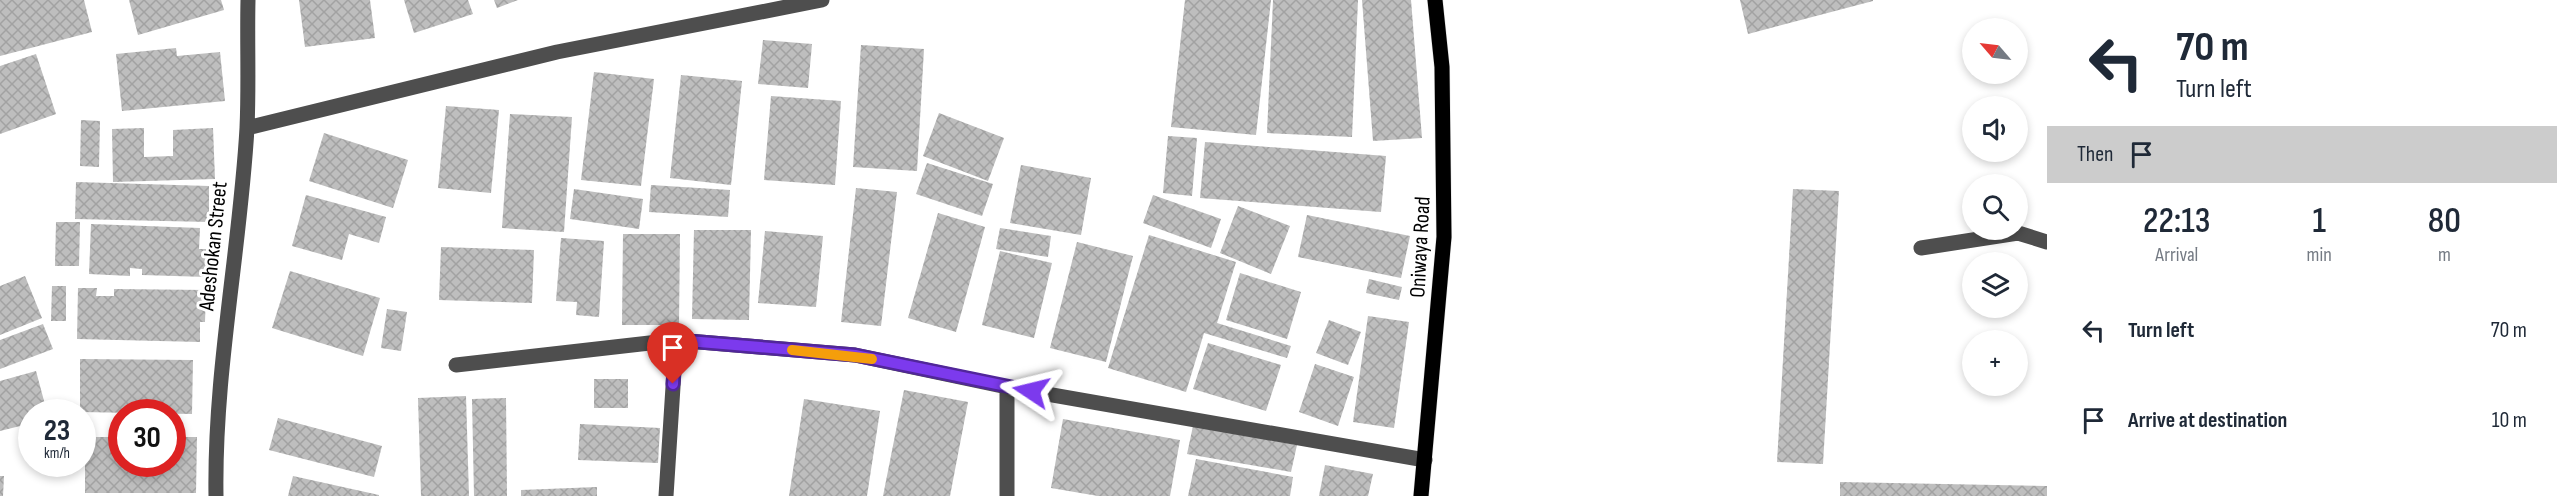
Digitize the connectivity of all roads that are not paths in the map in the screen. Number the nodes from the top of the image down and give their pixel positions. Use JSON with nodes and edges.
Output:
{"nodes":[{"id":1,"x":248,"y":0,"type":"edge"},
{"id":2,"x":822,"y":0,"type":"edge"},
{"id":3,"x":1435,"y":0,"type":"edge"},
{"id":4,"x":247,"y":128,"type":"junction"},
{"id":5,"x":2047,"y":242,"type":"edge"},
{"id":6,"x":1921,"y":248,"type":"dead end"},
{"id":7,"x":676,"y":340,"type":"junction"},
{"id":8,"x":456,"y":365,"type":"dead end"},
{"id":9,"x":1007,"y":387,"type":"junction"},
{"id":10,"x":1425,"y":460,"type":"junction"},
{"id":11,"x":216,"y":496,"type":"edge"},
{"id":12,"x":666,"y":496,"type":"edge"},
{"id":13,"x":1007,"y":496,"type":"edge"},
{"id":14,"x":1421,"y":496,"type":"edge"}],
"edges":[{"from":1,"to":4,"type":"street","name":"Adeshokan Street"},
{"from":2,"to":4,"type":"street"},
{"from":3,"to":10,"type":"main road","name":"Oniwaya Road"},
{"from":4,"to":11,"type":"street","name":"Adeshokan Street"},
{"from":5,"to":6,"type":"street"},
{"from":7,"to":8,"type":"street"},
{"from":7,"to":9,"type":"street"},
{"from":7,"to":12,"type":"street"},
{"from":9,"to":10,"type":"street"},
{"from":9,"to":13,"type":"street"},
{"from":10,"to":14,"type":"main road","name":"Oniwaya Road"}]}
